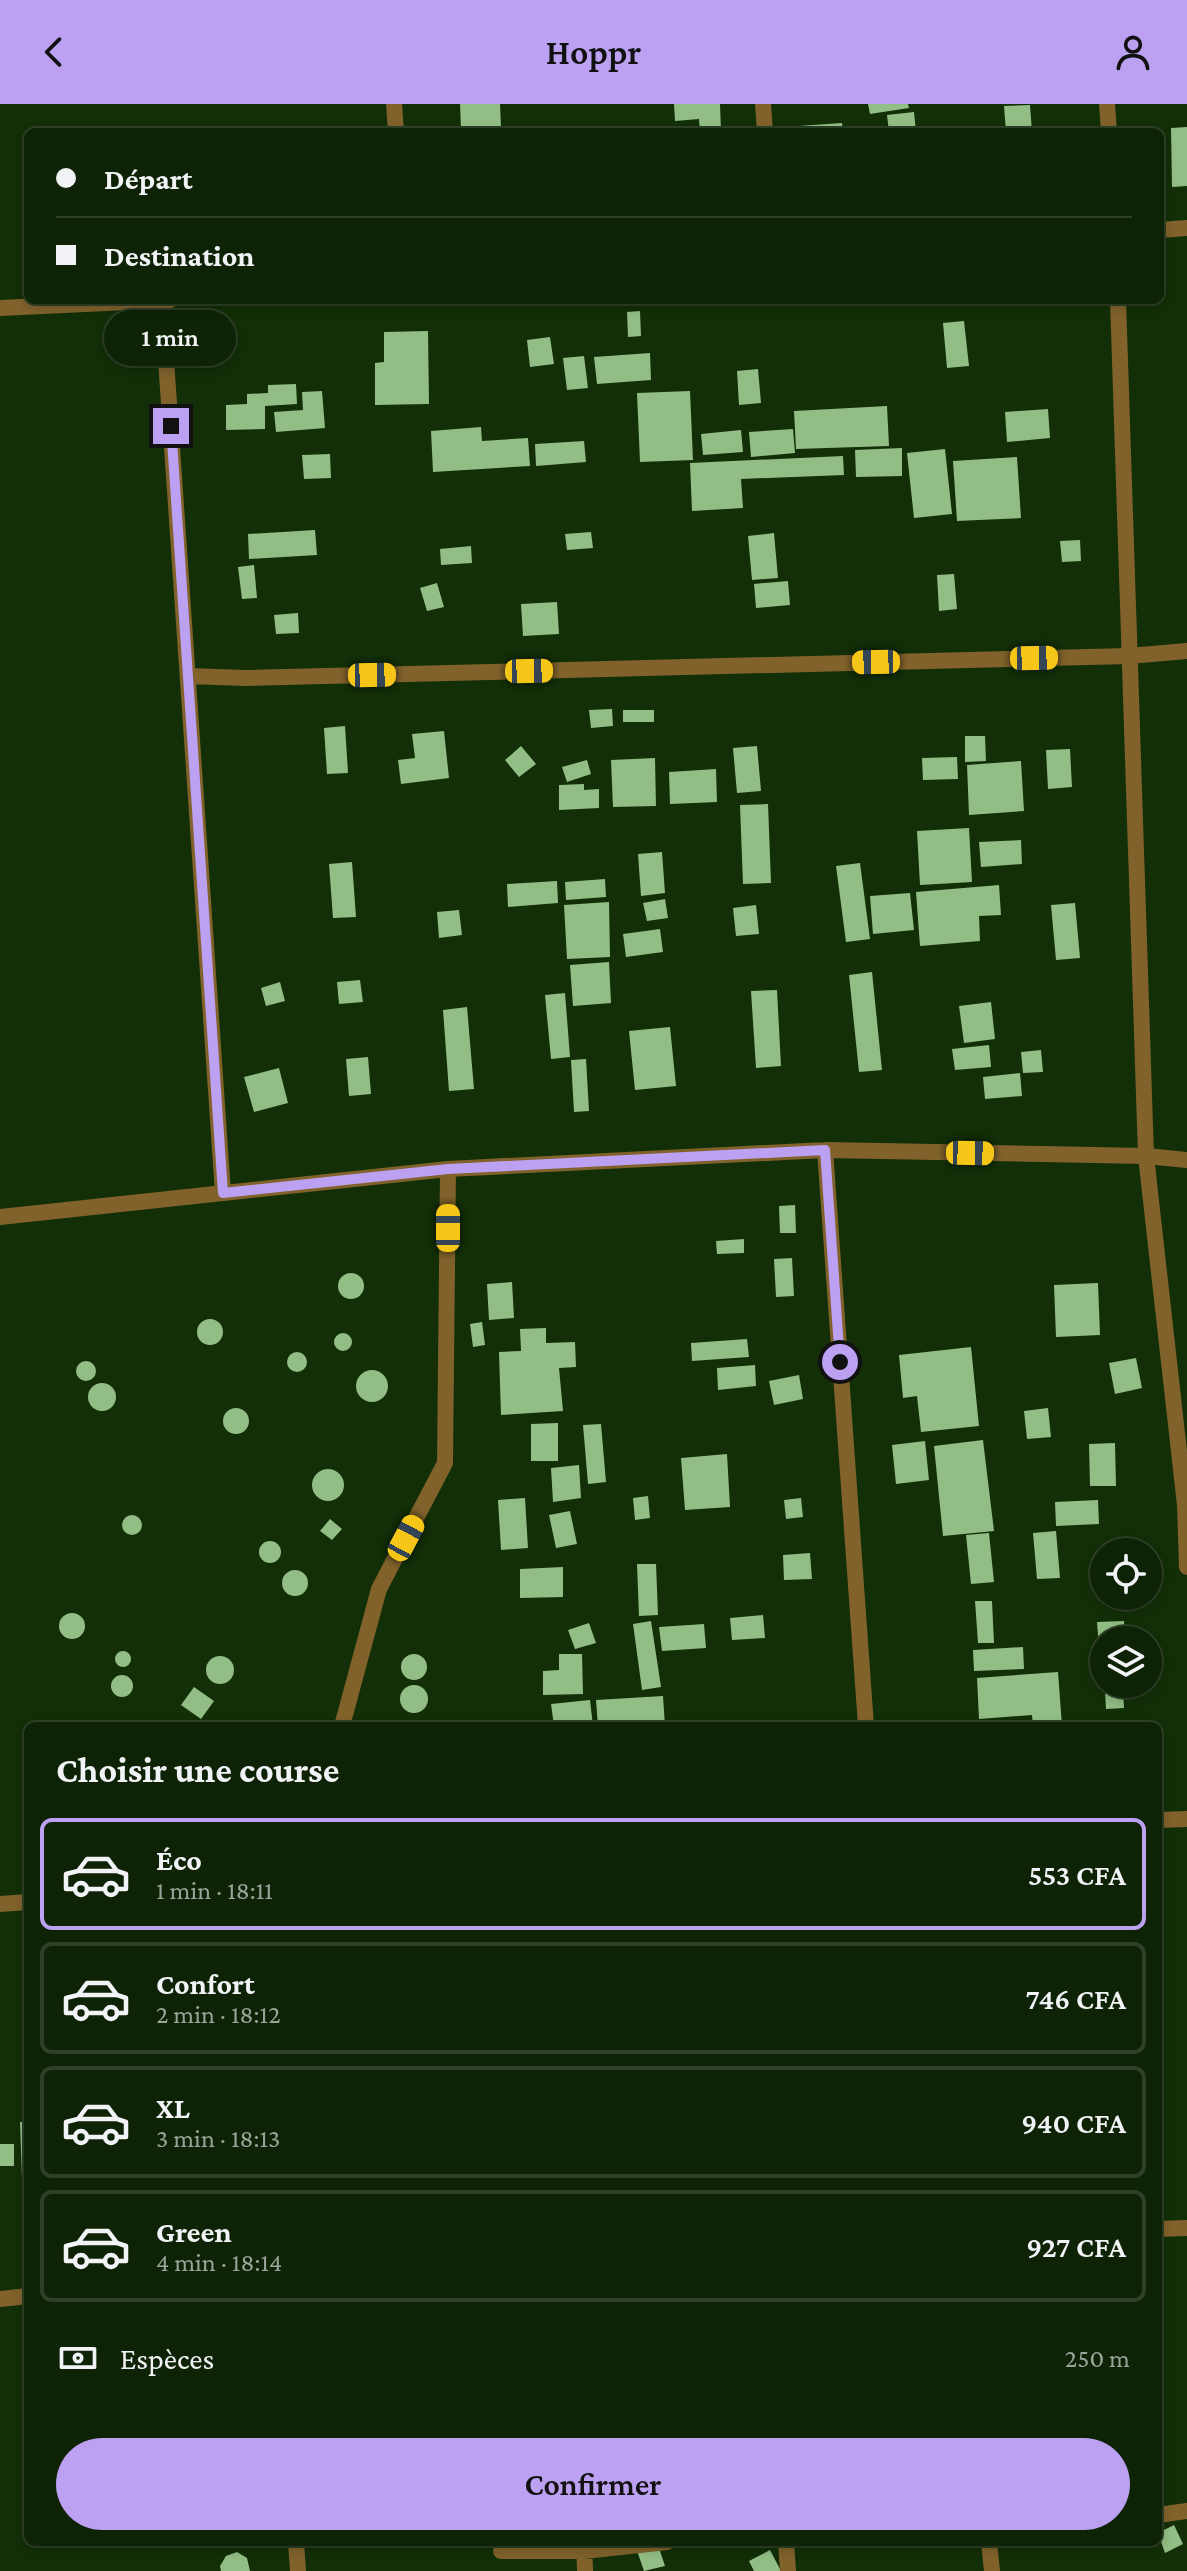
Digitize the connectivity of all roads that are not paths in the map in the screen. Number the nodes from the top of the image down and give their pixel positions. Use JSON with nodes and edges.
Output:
{"nodes":[{"id":1,"x":394,"y":104,"type":"edge"},
{"id":2,"x":763,"y":104,"type":"edge"},
{"id":3,"x":1107,"y":104,"type":"edge"},
{"id":4,"x":396,"y":128,"type":"edge"},
{"id":5,"x":765,"y":128,"type":"edge"},
{"id":6,"x":1109,"y":128,"type":"edge"},
{"id":7,"x":1187,"y":228,"type":"edge"},
{"id":8,"x":1164,"y":230,"type":"edge"},
{"id":9,"x":93,"y":304,"type":"edge"},
{"id":10,"x":162,"y":304,"type":"edge"},
{"id":11,"x":1118,"y":304,"type":"edge"},
{"id":12,"x":0,"y":308,"type":"edge"},
{"id":13,"x":1187,"y":651,"type":"edge"},
{"id":14,"x":1129,"y":656,"type":"junction"},
{"id":15,"x":188,"y":676,"type":"junction"},
{"id":16,"x":825,"y":1150,"type":"junction"},
{"id":17,"x":1146,"y":1156,"type":"junction"},
{"id":18,"x":1187,"y":1160,"type":"edge"},
{"id":19,"x":448,"y":1169,"type":"junction"},
{"id":20,"x":223,"y":1193,"type":"junction"},
{"id":21,"x":0,"y":1217,"type":"edge"},
{"id":22,"x":1186,"y":1505,"type":"edge"},
{"id":23,"x":1187,"y":1567,"type":"edge"},
{"id":24,"x":343,"y":1722,"type":"edge"},
{"id":25,"x":866,"y":1722,"type":"edge"},
{"id":26,"x":1187,"y":1819,"type":"edge"},
{"id":27,"x":1162,"y":1820,"type":"edge"},
{"id":28,"x":24,"y":1902,"type":"edge"},
{"id":29,"x":0,"y":1904,"type":"edge"},
{"id":30,"x":1187,"y":2228,"type":"edge"},
{"id":31,"x":1162,"y":2229,"type":"edge"},
{"id":32,"x":24,"y":2296,"type":"edge"},
{"id":33,"x":0,"y":2299,"type":"edge"},
{"id":34,"x":1187,"y":2511,"type":"edge"},
{"id":35,"x":1162,"y":2514,"type":"edge"},
{"id":36,"x":296,"y":2546,"type":"edge"},
{"id":37,"x":584,"y":2546,"type":"edge"},
{"id":38,"x":786,"y":2546,"type":"edge"},
{"id":39,"x":989,"y":2546,"type":"edge"},
{"id":40,"x":501,"y":2551,"type":"dead end"},
{"id":41,"x":298,"y":2571,"type":"edge"},
{"id":42,"x":585,"y":2571,"type":"edge"},
{"id":43,"x":788,"y":2571,"type":"edge"},
{"id":44,"x":992,"y":2571,"type":"edge"}],
"edges":[{"from":1,"to":4,"type":"street"},
{"from":2,"to":5,"type":"street"},
{"from":3,"to":6,"type":"street"},
{"from":7,"to":8,"type":"street"},
{"from":9,"to":12,"type":"street"},
{"from":10,"to":15,"type":"street"},
{"from":11,"to":14,"type":"street"},
{"from":13,"to":14,"type":"street"},
{"from":14,"to":15,"type":"street"},
{"from":14,"to":17,"type":"street"},
{"from":15,"to":20,"type":"street"},
{"from":16,"to":17,"type":"street"},
{"from":16,"to":19,"type":"street"},
{"from":16,"to":25,"type":"street"},
{"from":17,"to":18,"type":"street"},
{"from":17,"to":22,"type":"street"},
{"from":19,"to":20,"type":"street"},
{"from":19,"to":24,"type":"street"},
{"from":20,"to":21,"type":"street"},
{"from":22,"to":23,"type":"street"},
{"from":26,"to":27,"type":"street"},
{"from":28,"to":29,"type":"street"},
{"from":30,"to":31,"type":"street"},
{"from":32,"to":33,"type":"street"},
{"from":34,"to":35,"type":"street"},
{"from":36,"to":41,"type":"street"},
{"from":37,"to":40,"type":"street"},
{"from":37,"to":42,"type":"street"},
{"from":38,"to":43,"type":"street"},
{"from":39,"to":44,"type":"street"}]}
